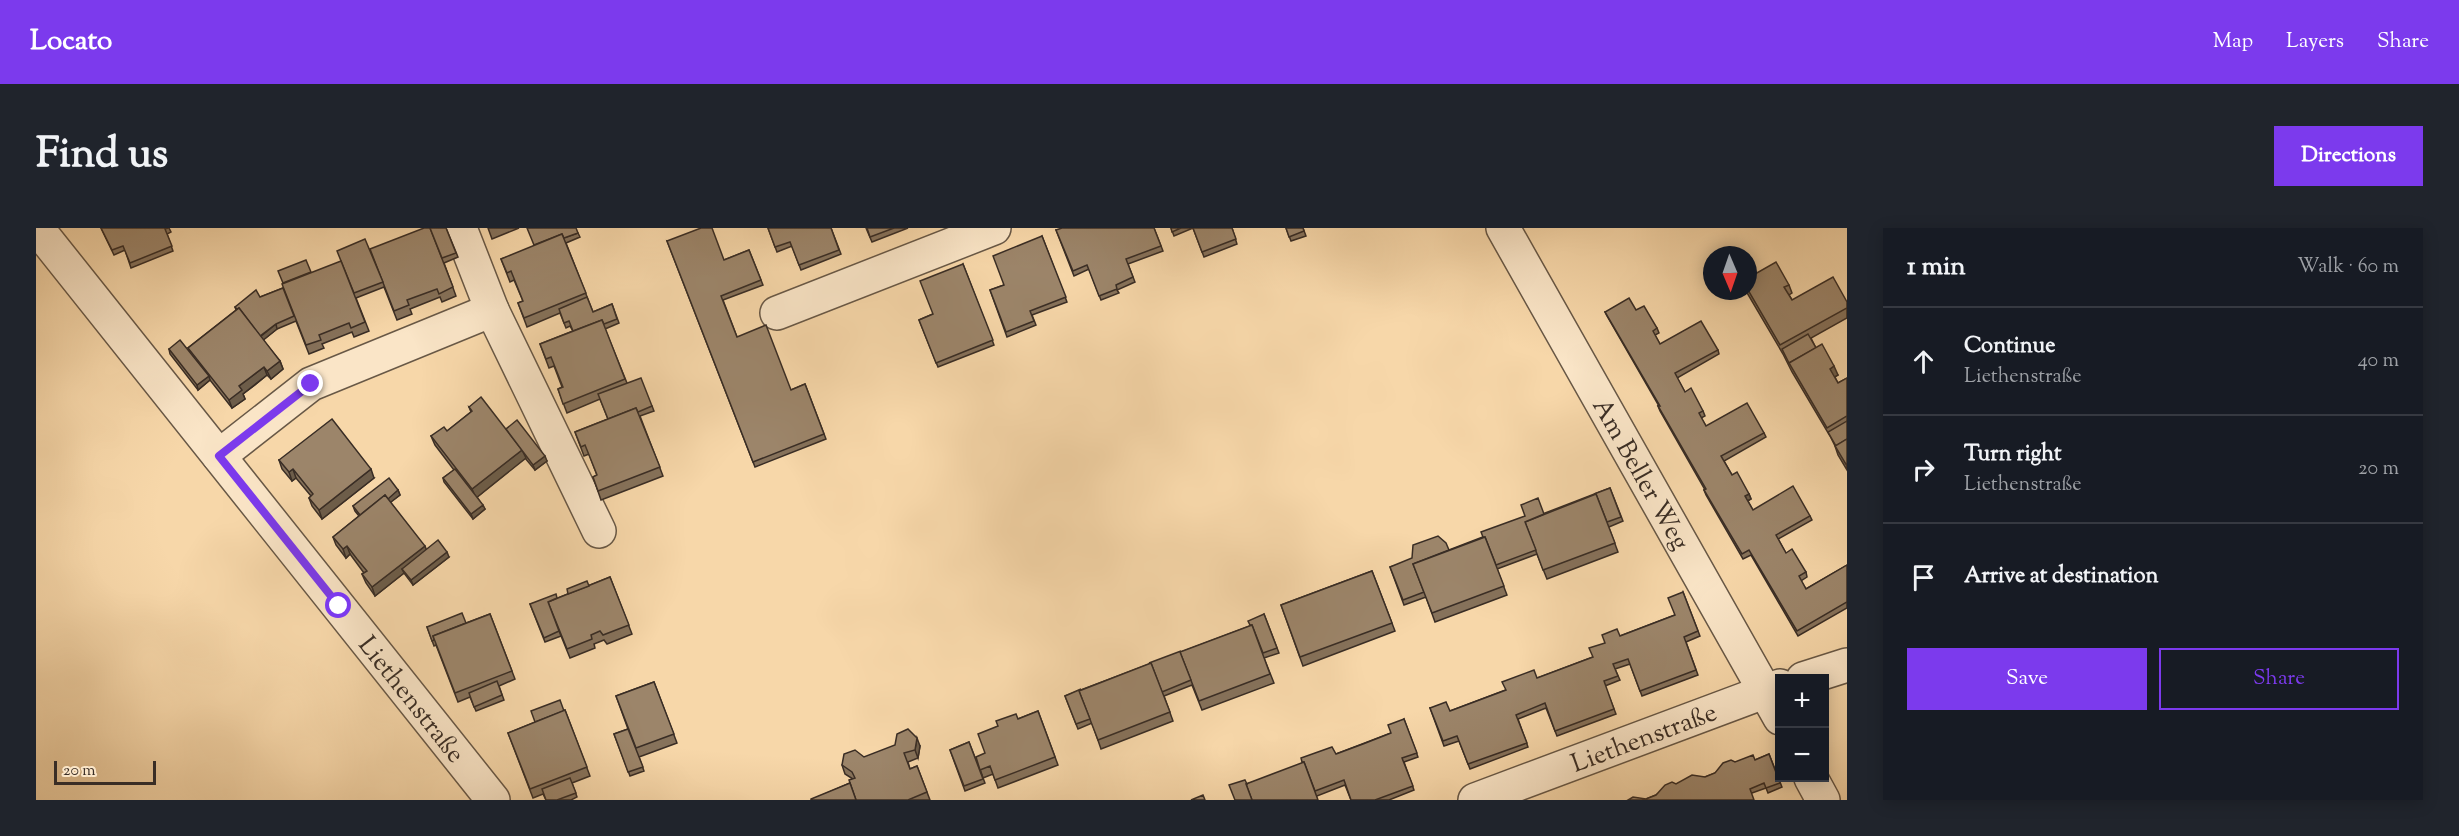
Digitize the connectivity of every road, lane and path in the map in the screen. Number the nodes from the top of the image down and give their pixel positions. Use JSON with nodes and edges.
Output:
{"nodes":[{"id":1,"x":37,"y":228,"type":"edge"},
{"id":2,"x":460,"y":228,"type":"edge"},
{"id":3,"x":994,"y":228,"type":"edge"},
{"id":4,"x":1503,"y":228,"type":"edge"},
{"id":5,"x":492,"y":310,"type":"junction"},
{"id":6,"x":777,"y":313,"type":"dead end"},
{"id":7,"x":219,"y":456,"type":"junction"},
{"id":8,"x":599,"y":531,"type":"dead end"},
{"id":9,"x":1847,"y":664,"type":"edge"},
{"id":10,"x":1816,"y":674,"type":"edge"},
{"id":11,"x":1775,"y":698,"type":"edge"},
{"id":12,"x":1814,"y":782,"type":"edge"},
{"id":13,"x":493,"y":800,"type":"edge"},
{"id":14,"x":1475,"y":800,"type":"edge"},
{"id":15,"x":1823,"y":800,"type":"edge"}],
"edges":[{"from":1,"to":7,"type":"street","name":"Liethenstraße"},
{"from":2,"to":5,"type":"street"},
{"from":3,"to":6,"type":"street"},
{"from":4,"to":11,"type":"street","name":"Am Beller Weg"},
{"from":5,"to":7,"type":"street"},
{"from":5,"to":8,"type":"street"},
{"from":7,"to":13,"type":"street","name":"Liethenstraße"},
{"from":9,"to":10,"type":"street"},
{"from":11,"to":14,"type":"street","name":"Liethenstraße"},
{"from":12,"to":15,"type":"street"}]}
